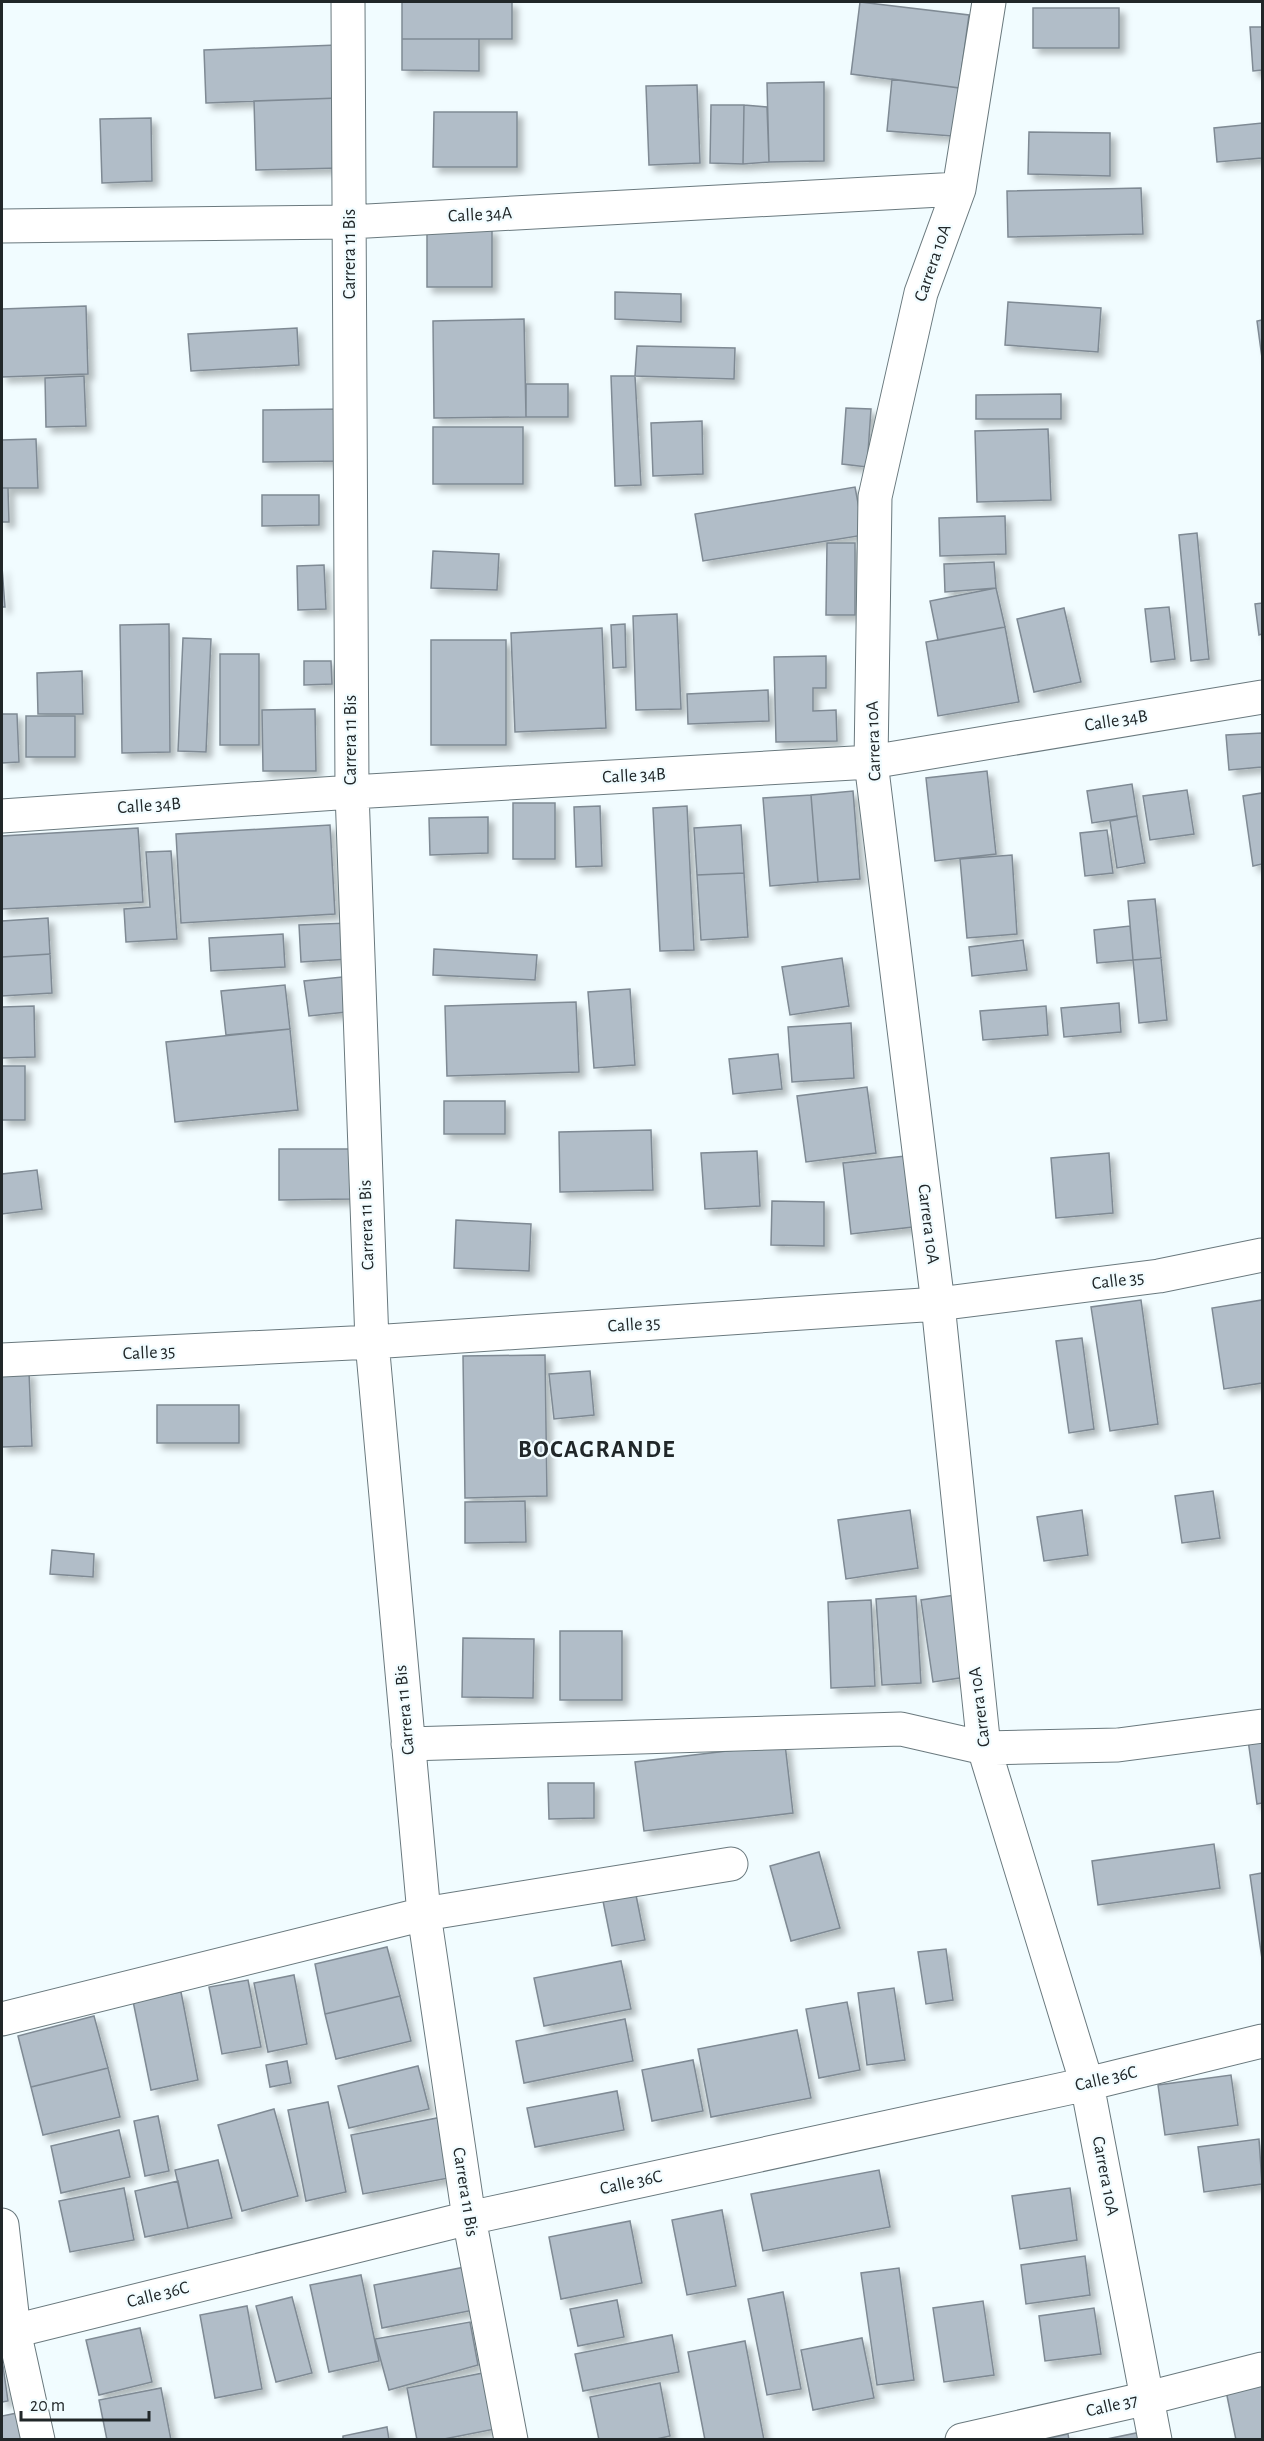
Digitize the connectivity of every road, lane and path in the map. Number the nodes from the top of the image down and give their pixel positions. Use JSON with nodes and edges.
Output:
{"nodes":[{"id":1,"x":348,"y":2,"type":"edge"},
{"id":2,"x":989,"y":2,"type":"edge"},
{"id":3,"x":959,"y":189,"type":"junction"},
{"id":4,"x":350,"y":222,"type":"junction"},
{"id":5,"x":2,"y":226,"type":"edge"},
{"id":6,"x":1263,"y":697,"type":"edge"},
{"id":7,"x":872,"y":762,"type":"junction"},
{"id":8,"x":352,"y":792,"type":"junction"},
{"id":9,"x":2,"y":816,"type":"edge"},
{"id":10,"x":1263,"y":1255,"type":"edge"},
{"id":11,"x":938,"y":1304,"type":"junction"},
{"id":12,"x":372,"y":1342,"type":"junction"},
{"id":13,"x":2,"y":1360,"type":"edge"},
{"id":14,"x":1263,"y":1725,"type":"edge"},
{"id":15,"x":408,"y":1744,"type":"junction"},
{"id":16,"x":984,"y":1748,"type":"junction"},
{"id":17,"x":731,"y":1864,"type":"dead end"},
{"id":18,"x":424,"y":1914,"type":"junction"},
{"id":19,"x":2,"y":2019,"type":"edge"},
{"id":20,"x":1263,"y":2041,"type":"edge"},
{"id":21,"x":1087,"y":2084,"type":"junction"},
{"id":22,"x":469,"y":2218,"type":"junction"},
{"id":23,"x":2,"y":2225,"type":"edge"},
{"id":24,"x":8,"y":2332,"type":"edge"},
{"id":25,"x":1263,"y":2369,"type":"edge"},
{"id":26,"x":1148,"y":2398,"type":"junction"},
{"id":27,"x":38,"y":2439,"type":"edge"},
{"id":28,"x":511,"y":2439,"type":"edge"},
{"id":29,"x":962,"y":2439,"type":"edge"},
{"id":30,"x":1155,"y":2439,"type":"edge"}],
"edges":[{"from":1,"to":4,"type":"street","name":"Carrera 11 Bis"},
{"from":2,"to":3,"type":"street","name":"Carrera 10A"},
{"from":3,"to":4,"type":"street","name":"Calle 34A"},
{"from":3,"to":7,"type":"street","name":"Carrera 10A"},
{"from":4,"to":5,"type":"street","name":"Calle 34A"},
{"from":4,"to":8,"type":"street","name":"Carrera 11 Bis"},
{"from":6,"to":7,"type":"street","name":"Calle 34B"},
{"from":7,"to":8,"type":"street","name":"Calle 34B"},
{"from":7,"to":11,"type":"street","name":"Carrera 10A"},
{"from":8,"to":9,"type":"street","name":"Calle 34B"},
{"from":8,"to":12,"type":"street","name":"Carrera 11 Bis"},
{"from":10,"to":11,"type":"street","name":"Calle 35"},
{"from":11,"to":12,"type":"street","name":"Calle 35"},
{"from":11,"to":16,"type":"street","name":"Carrera 10A"},
{"from":12,"to":13,"type":"street","name":"Calle 35"},
{"from":12,"to":15,"type":"street","name":"Carrera 11 Bis"},
{"from":14,"to":16,"type":"street"},
{"from":15,"to":16,"type":"street"},
{"from":15,"to":18,"type":"street","name":"Carrera 11 Bis"},
{"from":16,"to":21,"type":"street","name":"Carrera 10A"},
{"from":17,"to":18,"type":"street"},
{"from":18,"to":19,"type":"street"},
{"from":18,"to":22,"type":"street","name":"Carrera 11 Bis"},
{"from":20,"to":21,"type":"street","name":"Calle 36C"},
{"from":21,"to":22,"type":"street","name":"Calle 36C"},
{"from":21,"to":26,"type":"street","name":"Carrera 10A"},
{"from":22,"to":24,"type":"street","name":"Calle 36C"},
{"from":22,"to":28,"type":"street","name":"Carrera 11 Bis"},
{"from":23,"to":24,"type":"street"},
{"from":24,"to":27,"type":"street"},
{"from":25,"to":26,"type":"street","name":"Calle 37"},
{"from":26,"to":29,"type":"street","name":"Calle 37"},
{"from":26,"to":30,"type":"street","name":"Carrera 10A"}]}
